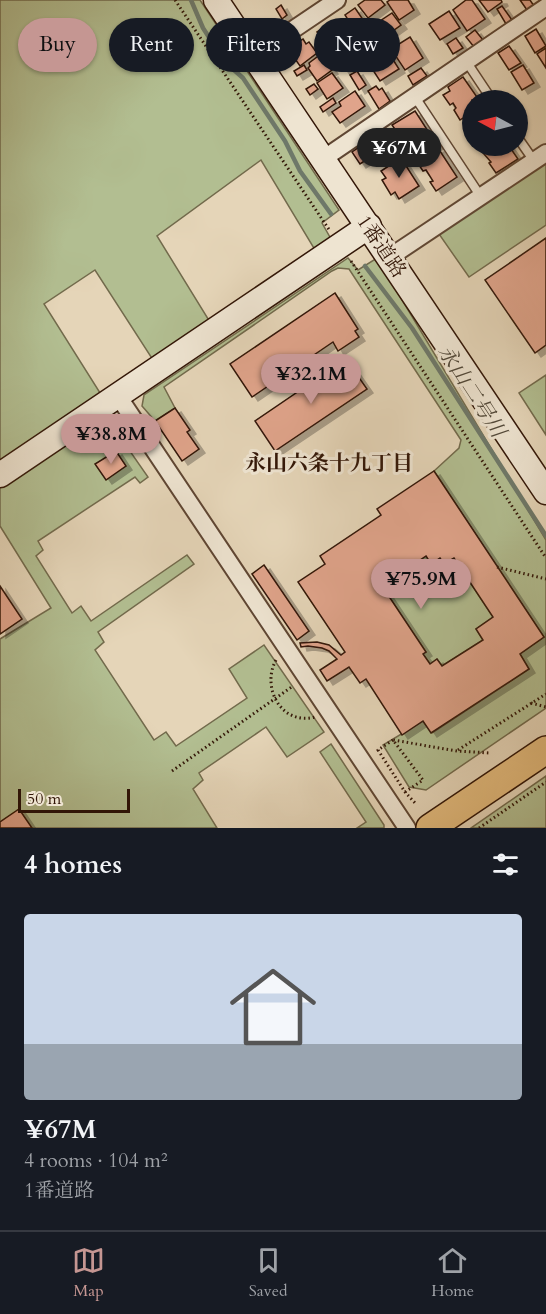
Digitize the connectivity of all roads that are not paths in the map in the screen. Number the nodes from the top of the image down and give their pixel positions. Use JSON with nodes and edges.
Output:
{"nodes":[{"id":1,"x":216,"y":0,"type":"edge"},
{"id":2,"x":337,"y":0,"type":"edge"},
{"id":3,"x":546,"y":7,"type":"edge"},
{"id":4,"x":228,"y":18,"type":"edge"},
{"id":5,"x":302,"y":24,"type":"edge"},
{"id":6,"x":466,"y":61,"type":"junction"},
{"id":7,"x":265,"y":72,"type":"edge"},
{"id":8,"x":485,"y":90,"type":"edge"},
{"id":9,"x":415,"y":97,"type":"junction"},
{"id":10,"x":528,"y":147,"type":"edge"},
{"id":11,"x":540,"y":158,"type":"edge"},
{"id":12,"x":323,"y":159,"type":"junction"},
{"id":13,"x":481,"y":197,"type":"junction"},
{"id":14,"x":369,"y":226,"type":"junction"},
{"id":15,"x":390,"y":257,"type":"junction"},
{"id":16,"x":118,"y":396,"type":"junction"},
{"id":17,"x":0,"y":475,"type":"edge"},
{"id":18,"x":546,"y":492,"type":"edge"},
{"id":19,"x":546,"y":750,"type":"edge"},
{"id":20,"x":407,"y":828,"type":"edge"},
{"id":21,"x":430,"y":828,"type":"edge"}],
"edges":[{"from":1,"to":4,"type":"street","name":"1番道路"},
{"from":2,"to":5,"type":"street"},
{"from":3,"to":6,"type":"street"},
{"from":6,"to":8,"type":"lane"},
{"from":6,"to":9,"type":"street"},
{"from":7,"to":12,"type":"street","name":"1番道路"},
{"from":9,"to":12,"type":"street"},
{"from":9,"to":13,"type":"lane"},
{"from":10,"to":11,"type":"lane"},
{"from":11,"to":13,"type":"street"},
{"from":12,"to":14,"type":"street","name":"1番道路"},
{"from":13,"to":15,"type":"street"},
{"from":14,"to":15,"type":"street","name":"1番道路"},
{"from":14,"to":16,"type":"street"},
{"from":15,"to":18,"type":"street","name":"1番道路"},
{"from":16,"to":17,"type":"street"},
{"from":16,"to":20,"type":"street"},
{"from":19,"to":21,"type":"main road"}]}
